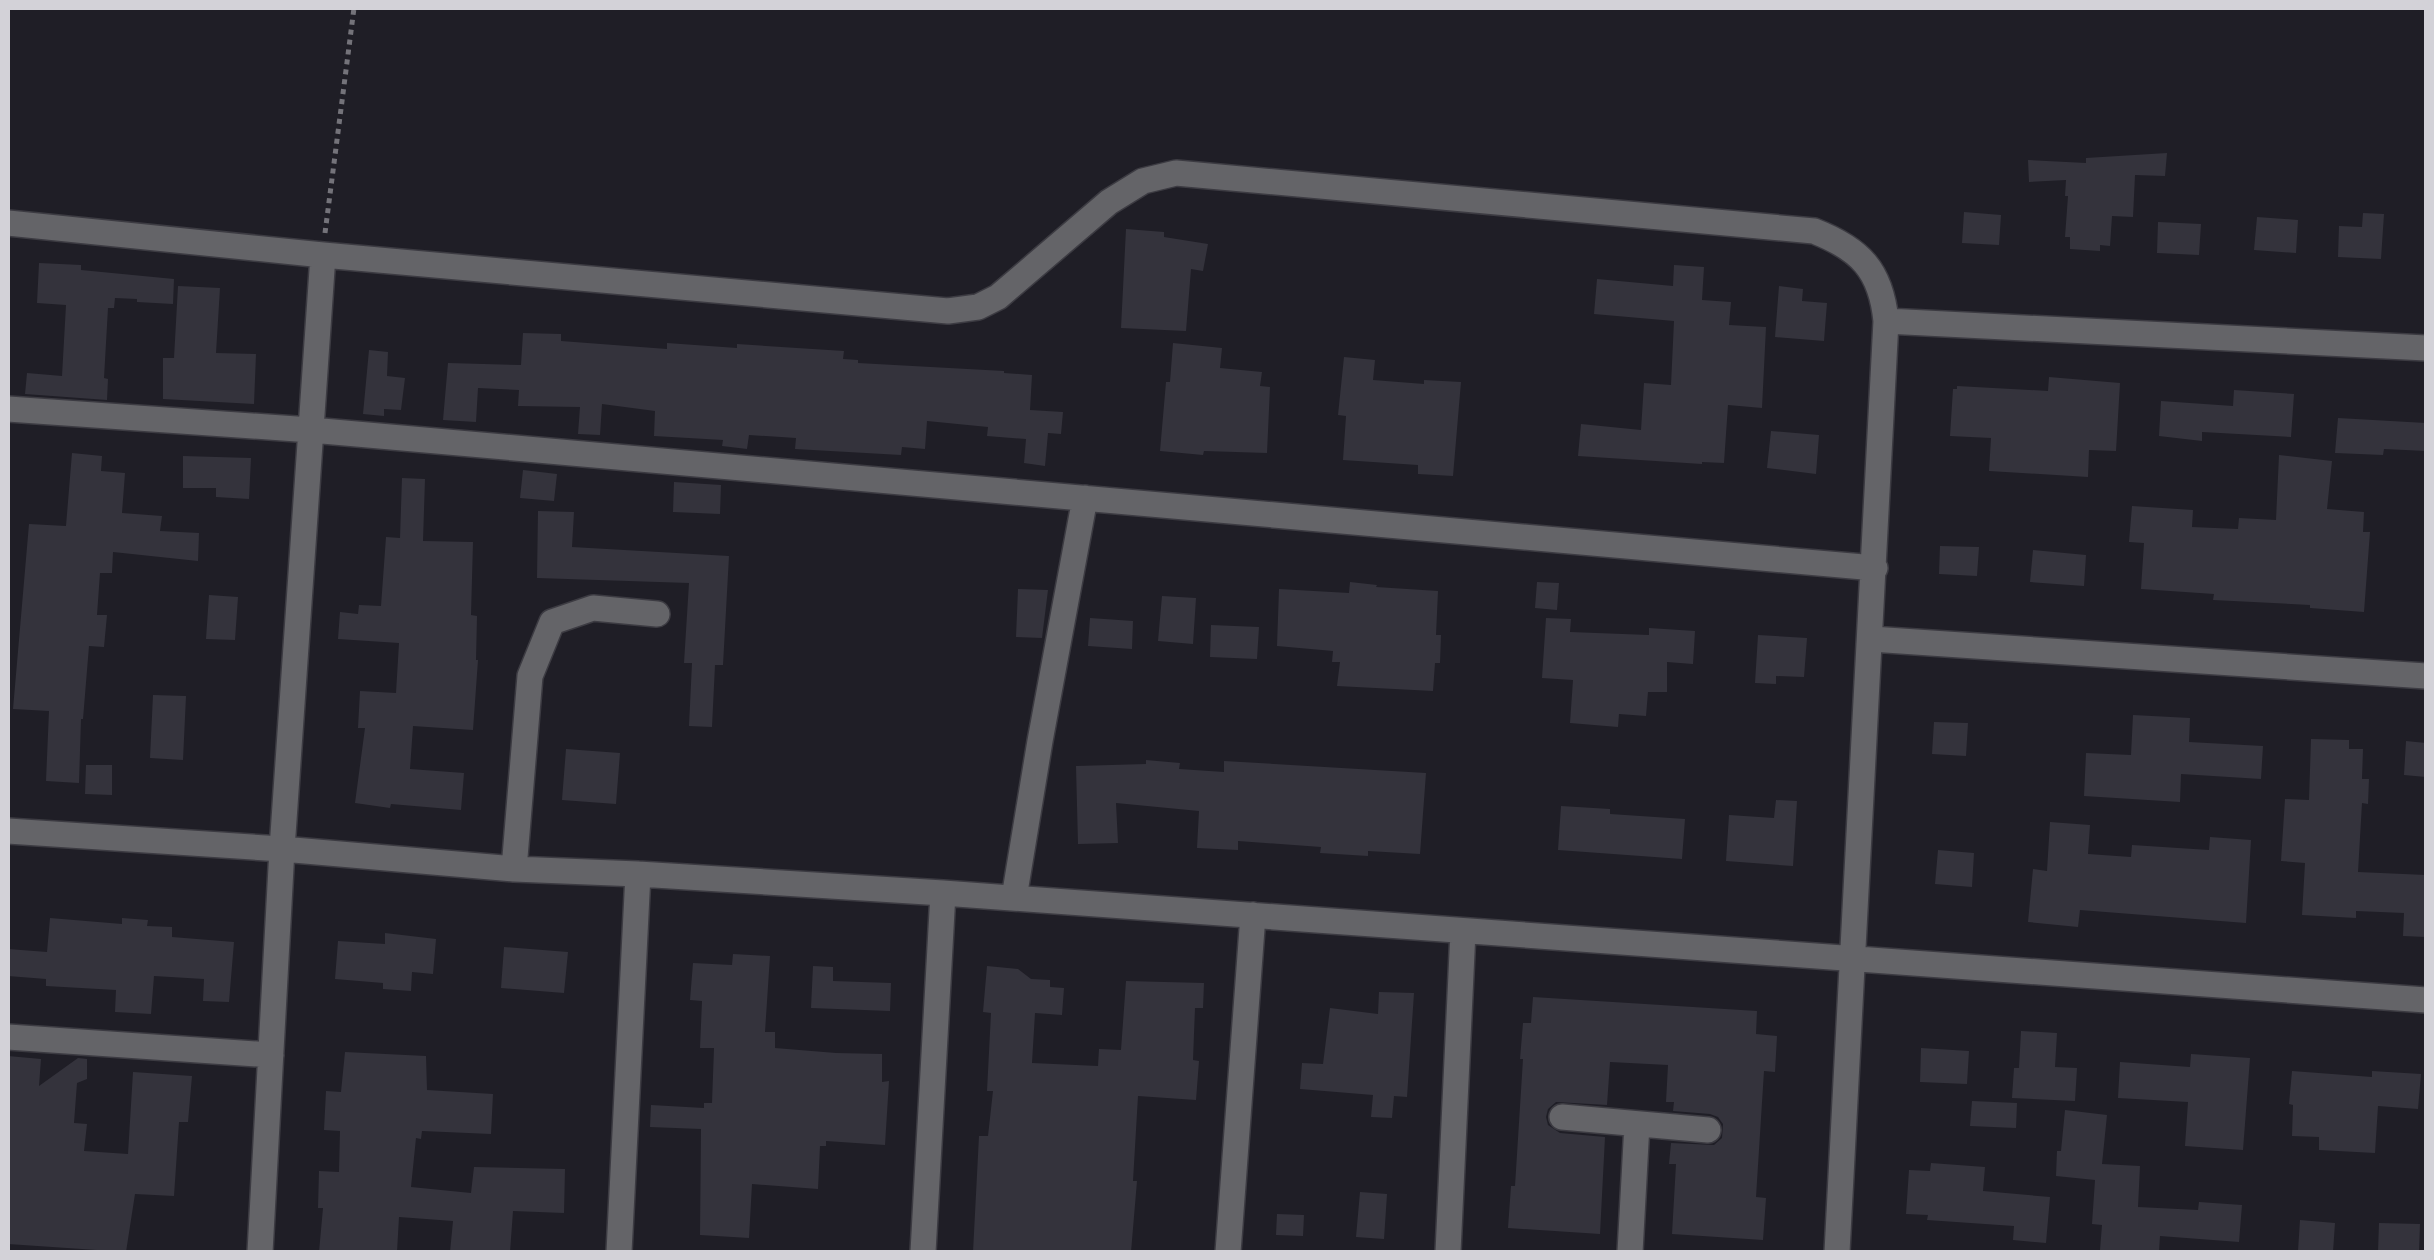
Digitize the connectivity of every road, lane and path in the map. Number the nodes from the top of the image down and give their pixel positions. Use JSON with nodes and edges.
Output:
{"nodes":[{"id":1,"x":354,"y":8,"type":"edge"},
{"id":2,"x":8,"y":224,"type":"edge"},
{"id":3,"x":322,"y":255,"type":"junction"},
{"id":4,"x":1886,"y":321,"type":"junction"},
{"id":5,"x":2426,"y":348,"type":"edge"},
{"id":6,"x":8,"y":409,"type":"edge"},
{"id":7,"x":311,"y":430,"type":"junction"},
{"id":8,"x":1084,"y":498,"type":"junction"},
{"id":9,"x":1874,"y":568,"type":"junction"},
{"id":10,"x":657,"y":614,"type":"dead end"},
{"id":11,"x":1871,"y":639,"type":"junction"},
{"id":12,"x":2426,"y":676,"type":"edge"},
{"id":13,"x":8,"y":831,"type":"edge"},
{"id":14,"x":282,"y":850,"type":"junction"},
{"id":15,"x":514,"y":869,"type":"junction"},
{"id":16,"x":638,"y":874,"type":"junction"},
{"id":17,"x":942,"y":893,"type":"junction"},
{"id":18,"x":1014,"y":898,"type":"junction"},
{"id":19,"x":1253,"y":915,"type":"junction"},
{"id":20,"x":1462,"y":931,"type":"junction"},
{"id":21,"x":1852,"y":958,"type":"junction"},
{"id":22,"x":2426,"y":1000,"type":"edge"},
{"id":23,"x":8,"y":1037,"type":"edge"},
{"id":24,"x":271,"y":1055,"type":"junction"},
{"id":25,"x":1562,"y":1117,"type":"dead end"},
{"id":26,"x":1636,"y":1124,"type":"junction"},
{"id":27,"x":1708,"y":1130,"type":"dead end"},
{"id":28,"x":260,"y":1252,"type":"edge"},
{"id":29,"x":619,"y":1252,"type":"edge"},
{"id":30,"x":923,"y":1252,"type":"edge"},
{"id":31,"x":1228,"y":1252,"type":"edge"},
{"id":32,"x":1448,"y":1252,"type":"edge"},
{"id":33,"x":1630,"y":1252,"type":"edge"},
{"id":34,"x":1837,"y":1252,"type":"edge"}],
"edges":[{"from":1,"to":3,"type":"path"},
{"from":2,"to":3,"type":"street"},
{"from":3,"to":4,"type":"street"},
{"from":3,"to":7,"type":"street"},
{"from":4,"to":5,"type":"street"},
{"from":4,"to":9,"type":"street"},
{"from":6,"to":7,"type":"street"},
{"from":7,"to":8,"type":"street"},
{"from":7,"to":14,"type":"street"},
{"from":8,"to":9,"type":"street"},
{"from":8,"to":18,"type":"street"},
{"from":9,"to":11,"type":"street"},
{"from":10,"to":15,"type":"street"},
{"from":11,"to":12,"type":"street"},
{"from":11,"to":21,"type":"street"},
{"from":13,"to":14,"type":"street"},
{"from":14,"to":15,"type":"street"},
{"from":14,"to":24,"type":"street"},
{"from":15,"to":16,"type":"street"},
{"from":16,"to":17,"type":"street"},
{"from":16,"to":29,"type":"street"},
{"from":17,"to":18,"type":"street"},
{"from":17,"to":30,"type":"street"},
{"from":18,"to":19,"type":"street"},
{"from":19,"to":20,"type":"street"},
{"from":19,"to":31,"type":"street"},
{"from":20,"to":21,"type":"street"},
{"from":20,"to":32,"type":"street"},
{"from":21,"to":22,"type":"street"},
{"from":21,"to":34,"type":"street"},
{"from":23,"to":24,"type":"street"},
{"from":24,"to":28,"type":"street"},
{"from":25,"to":26,"type":"street"},
{"from":26,"to":27,"type":"street"},
{"from":26,"to":33,"type":"street"}]}
